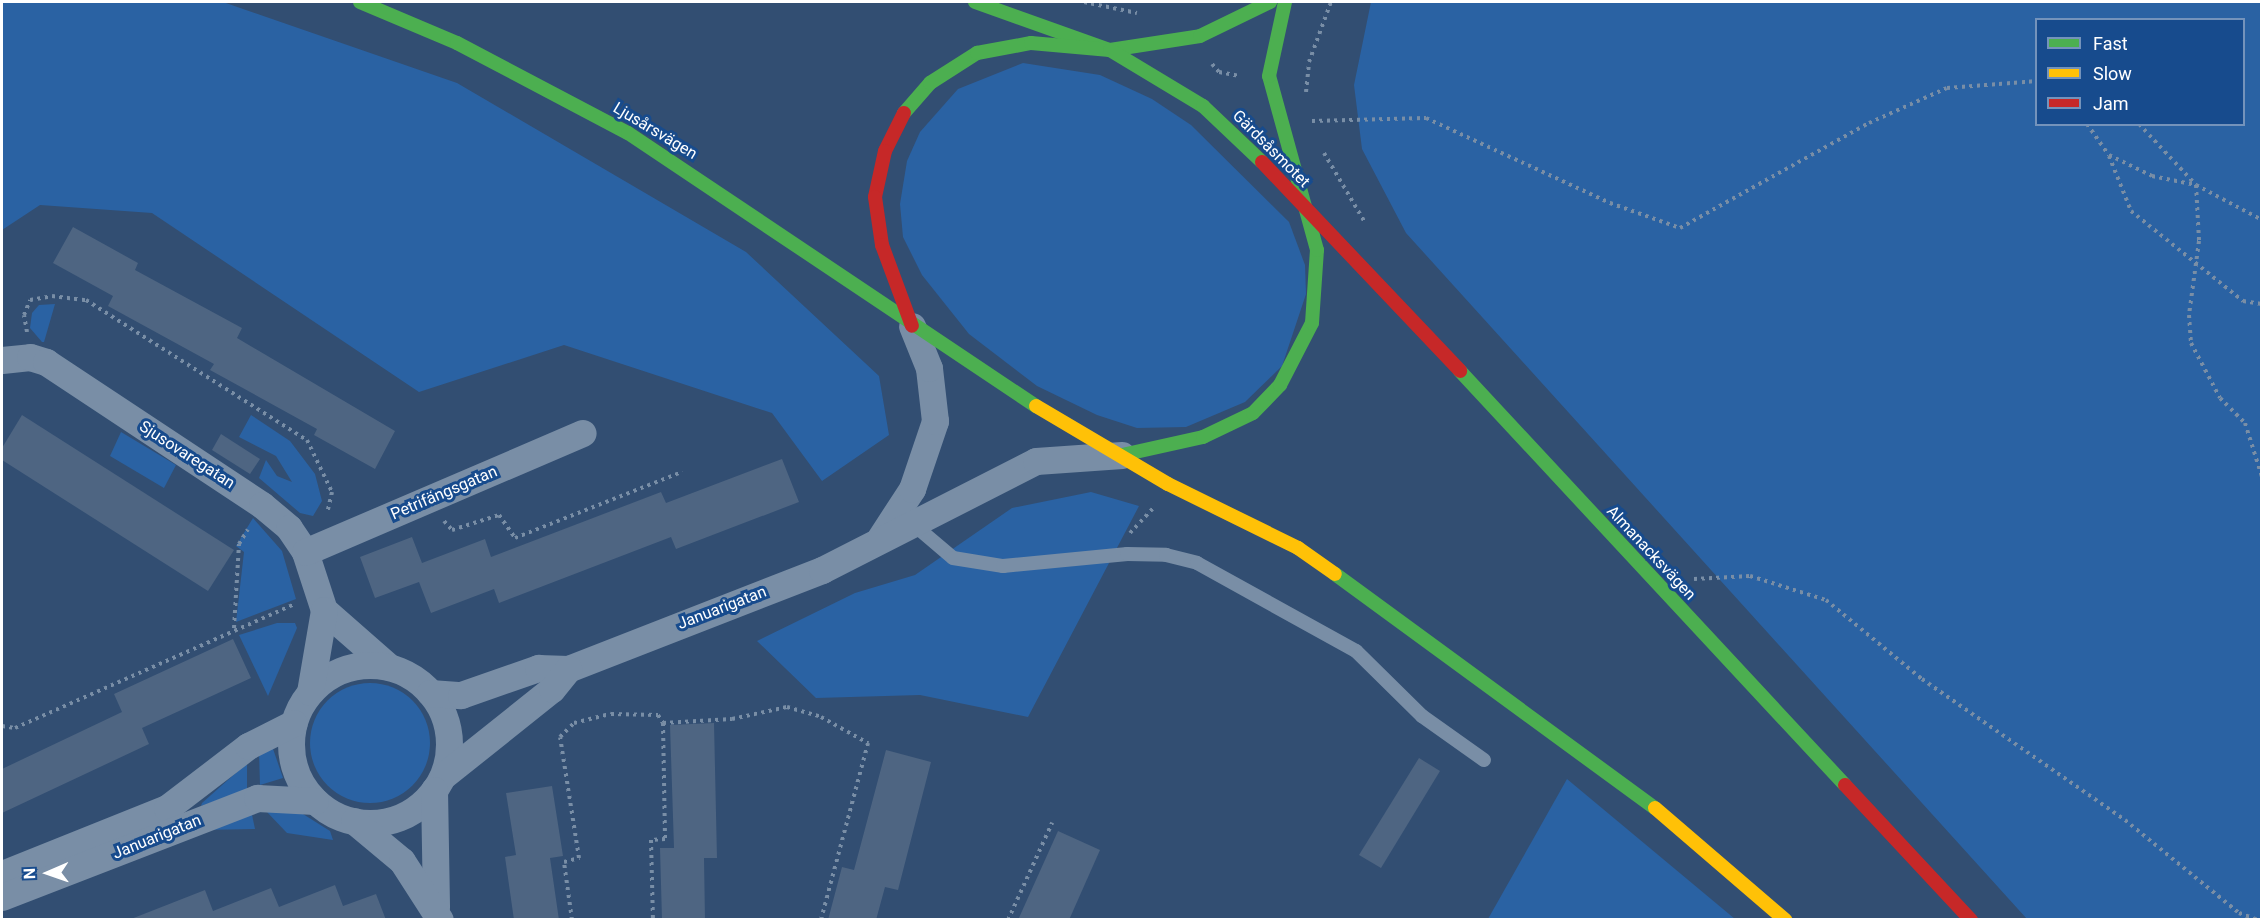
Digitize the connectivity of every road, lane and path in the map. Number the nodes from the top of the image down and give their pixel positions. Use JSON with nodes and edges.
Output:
{"nodes":[{"id":1,"x":360,"y":2,"type":"edge"},
{"id":2,"x":975,"y":2,"type":"edge"},
{"id":3,"x":1270,"y":2,"type":"edge"},
{"id":4,"x":1285,"y":2,"type":"edge"},
{"id":5,"x":1331,"y":2,"type":"edge"},
{"id":6,"x":1110,"y":50,"type":"junction"},
{"id":7,"x":2035,"y":81,"type":"edge"},
{"id":8,"x":1306,"y":101,"type":"dead end"},
{"id":9,"x":1309,"y":111,"type":"dead end"},
{"id":10,"x":1312,"y":121,"type":"junction"},
{"id":11,"x":2088,"y":126,"type":"edge"},
{"id":12,"x":2141,"y":126,"type":"edge"},
{"id":13,"x":1315,"y":131,"type":"dead end"},
{"id":14,"x":1319,"y":142,"type":"dead end"},
{"id":15,"x":2109,"y":155,"type":"junction"},
{"id":16,"x":2196,"y":184,"type":"junction"},
{"id":17,"x":1307,"y":210,"type":"junction"},
{"id":18,"x":2262,"y":220,"type":"edge"},
{"id":19,"x":1371,"y":231,"type":"dead end"},
{"id":20,"x":2198,"y":263,"type":"junction"},
{"id":21,"x":2262,"y":304,"type":"edge"},
{"id":22,"x":912,"y":326,"type":"junction"},
{"id":23,"x":30,"y":357,"type":"junction"},
{"id":24,"x":2,"y":360,"type":"edge"},
{"id":25,"x":583,"y":433,"type":"dead end"},
{"id":26,"x":1122,"y":455,"type":"junction"},
{"id":27,"x":682,"y":472,"type":"dead end"},
{"id":28,"x":2262,"y":477,"type":"edge"},
{"id":29,"x":425,"y":501,"type":"junction"},
{"id":30,"x":1155,"y":504,"type":"dead end"},
{"id":31,"x":262,"y":505,"type":"junction"},
{"id":32,"x":914,"y":524,"type":"junction"},
{"id":33,"x":875,"y":544,"type":"junction"},
{"id":34,"x":305,"y":552,"type":"junction"},
{"id":35,"x":1109,"y":556,"type":"junction"},
{"id":36,"x":1696,"y":588,"type":"dead end"},
{"id":37,"x":321,"y":603,"type":"junction"},
{"id":38,"x":234,"y":628,"type":"junction"},
{"id":39,"x":389,"y":667,"type":"junction"},
{"id":40,"x":568,"y":669,"type":"junction"},
{"id":41,"x":310,"y":692,"type":"junction"},
{"id":42,"x":430,"y":693,"type":"junction"},
{"id":43,"x":294,"y":723,"type":"junction"},
{"id":44,"x":663,"y":723,"type":"junction"},
{"id":45,"x":2,"y":726,"type":"edge"},
{"id":46,"x":1484,"y":760,"type":"dead end"},
{"id":47,"x":438,"y":783,"type":"junction"},
{"id":48,"x":315,"y":801,"type":"junction"},
{"id":49,"x":354,"y":821,"type":"junction"},
{"id":50,"x":1052,"y":823,"type":"dead end"},
{"id":51,"x":2,"y":874,"type":"edge"},
{"id":52,"x":2,"y":897,"type":"edge"},
{"id":53,"x":438,"y":914,"type":"edge"},
{"id":54,"x":572,"y":920,"type":"edge"},
{"id":55,"x":653,"y":920,"type":"edge"},
{"id":56,"x":821,"y":920,"type":"edge"},
{"id":57,"x":1008,"y":920,"type":"edge"},
{"id":58,"x":1785,"y":920,"type":"edge"},
{"id":59,"x":1971,"y":920,"type":"edge"},
{"id":60,"x":2258,"y":920,"type":"edge"}],
"edges":[{"from":1,"to":22,"type":"main road","name":"Ljusårsvägen"},
{"from":2,"to":6,"type":"main road"},
{"from":3,"to":6,"type":"main road"},
{"from":4,"to":17,"type":"main road"},
{"from":5,"to":8,"type":"path"},
{"from":6,"to":17,"type":"main road","name":"Gärdsåsmotet"},
{"from":6,"to":22,"type":"main road","name":"Gärdsåsmotet"},
{"from":7,"to":10,"type":"path"},
{"from":9,"to":10,"type":"path"},
{"from":10,"to":13,"type":"path"},
{"from":11,"to":15,"type":"path"},
{"from":12,"to":16,"type":"path"},
{"from":14,"to":19,"type":"path"},
{"from":15,"to":16,"type":"path"},
{"from":15,"to":20,"type":"path"},
{"from":16,"to":18,"type":"path"},
{"from":16,"to":20,"type":"path"},
{"from":17,"to":26,"type":"main road","name":"Gärdsåsmotet"},
{"from":17,"to":59,"type":"main road","name":"Almanacksvägen"},
{"from":20,"to":21,"type":"path"},
{"from":20,"to":28,"type":"path"},
{"from":22,"to":26,"type":"main road"},
{"from":22,"to":33,"type":"street"},
{"from":23,"to":24,"type":"street"},
{"from":23,"to":31,"type":"street","name":"Sjusovaregatan"},
{"from":23,"to":34,"type":"path"},
{"from":25,"to":29,"type":"street","name":"Petrifängsgatan"},
{"from":26,"to":32,"type":"street","name":"Januarigatan"},
{"from":26,"to":58,"type":"main road"},
{"from":27,"to":29,"type":"path"},
{"from":29,"to":34,"type":"street","name":"Petrifängsgatan"},
{"from":30,"to":35,"type":"path"},
{"from":31,"to":34,"type":"street","name":"Sjusovaregatan"},
{"from":31,"to":38,"type":"path"},
{"from":32,"to":33,"type":"street","name":"Januarigatan"},
{"from":32,"to":35,"type":"lane"},
{"from":33,"to":40,"type":"street","name":"Januarigatan"},
{"from":34,"to":37,"type":"street","name":"Sjusovaregatan"},
{"from":35,"to":46,"type":"lane"},
{"from":36,"to":60,"type":"path"},
{"from":37,"to":38,"type":"path"},
{"from":37,"to":39,"type":"street"},
{"from":37,"to":41,"type":"street","name":"Sjusovaregatan"},
{"from":38,"to":45,"type":"path"},
{"from":39,"to":41,"type":"street"},
{"from":39,"to":42,"type":"street"},
{"from":40,"to":42,"type":"street","name":"Januarigatan"},
{"from":40,"to":47,"type":"street","name":"Januarigatan"},
{"from":41,"to":43,"type":"street"},
{"from":42,"to":47,"type":"street"},
{"from":43,"to":48,"type":"street"},
{"from":43,"to":51,"type":"street","name":"Januarigatan"},
{"from":44,"to":54,"type":"path"},
{"from":44,"to":55,"type":"path"},
{"from":44,"to":56,"type":"path"},
{"from":47,"to":49,"type":"street"},
{"from":47,"to":53,"type":"street"},
{"from":48,"to":49,"type":"street"},
{"from":48,"to":52,"type":"street","name":"Januarigatan"},
{"from":49,"to":53,"type":"street"},
{"from":50,"to":57,"type":"path"}]}
